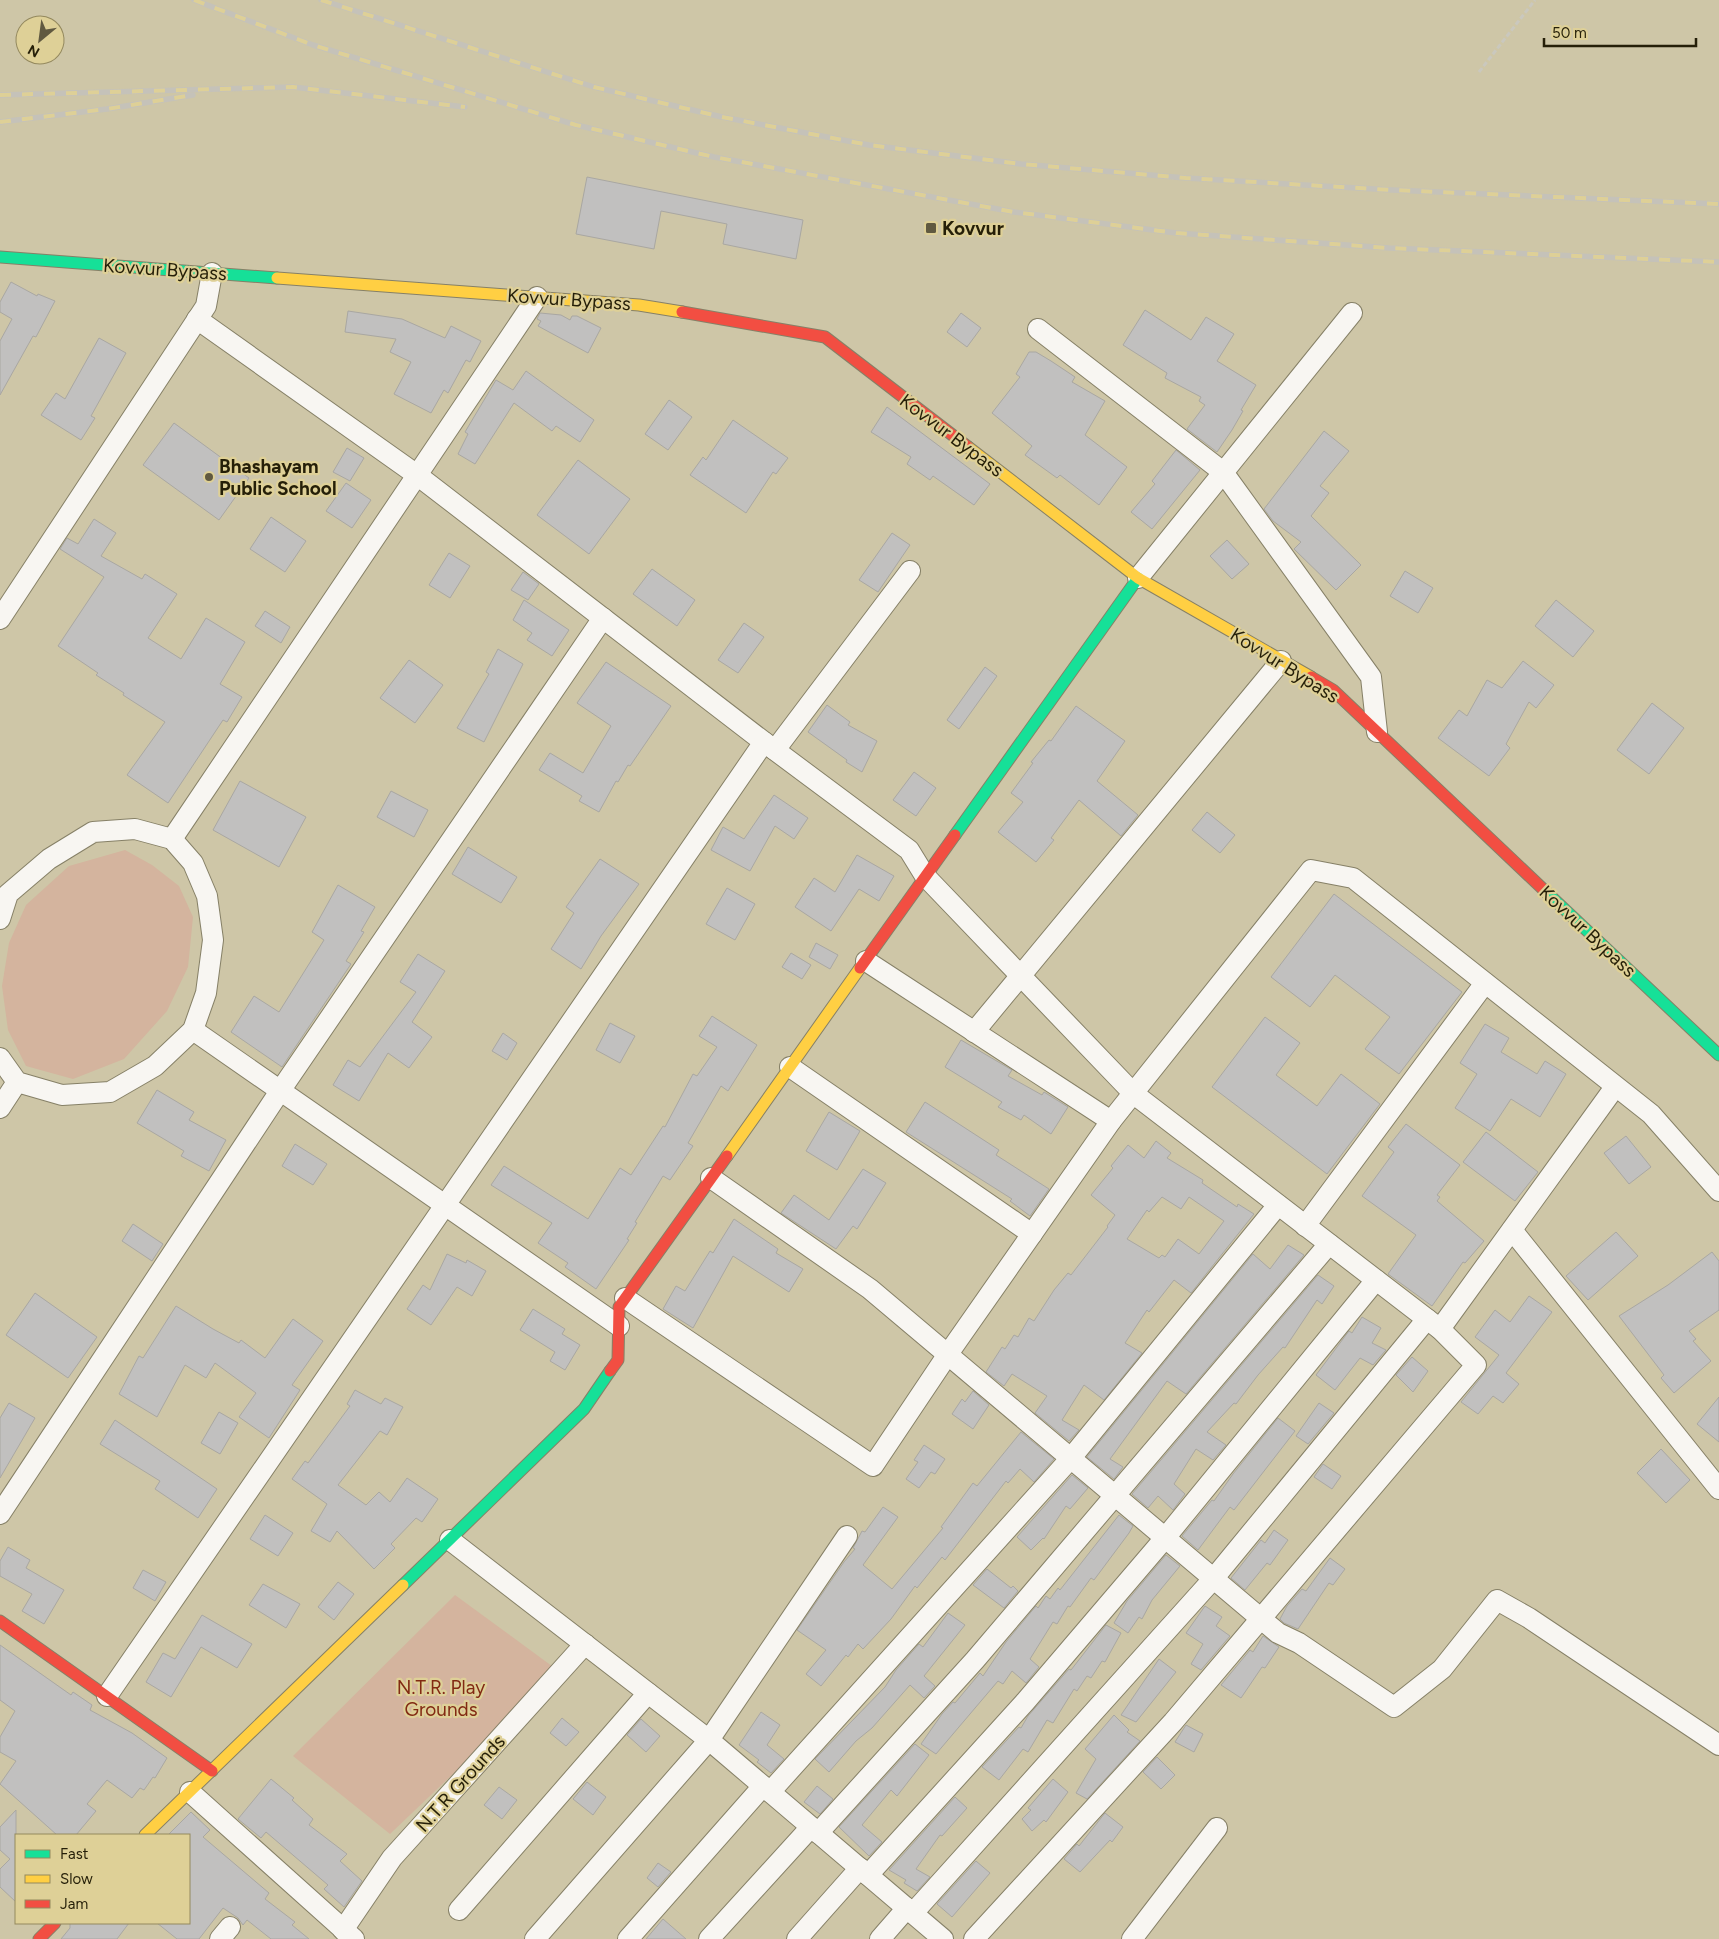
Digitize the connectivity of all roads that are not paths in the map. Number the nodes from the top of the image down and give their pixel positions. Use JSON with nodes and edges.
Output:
{"nodes":[{"id":1,"x":0,"y":257,"type":"edge"},
{"id":2,"x":212,"y":273,"type":"junction"},
{"id":3,"x":537,"y":297,"type":"junction"},
{"id":4,"x":1352,"y":312,"type":"dead end"},
{"id":5,"x":197,"y":319,"type":"junction"},
{"id":6,"x":1038,"y":329,"type":"dead end"},
{"id":7,"x":1223,"y":472,"type":"junction"},
{"id":8,"x":417,"y":475,"type":"junction"},
{"id":9,"x":910,"y":571,"type":"dead end"},
{"id":10,"x":1138,"y":578,"type":"junction"},
{"id":11,"x":0,"y":618,"type":"edge"},
{"id":12,"x":603,"y":618,"type":"junction"},
{"id":13,"x":1282,"y":661,"type":"junction"},
{"id":14,"x":1377,"y":732,"type":"junction"},
{"id":15,"x":770,"y":746,"type":"junction"},
{"id":16,"x":172,"y":839,"type":"junction"},
{"id":17,"x":926,"y":876,"type":"junction"},
{"id":18,"x":4,"y":891,"type":"edge"},
{"id":19,"x":0,"y":919,"type":"edge"},
{"id":20,"x":866,"y":961,"type":"junction"},
{"id":21,"x":1021,"y":976,"type":"junction"},
{"id":22,"x":1485,"y":983,"type":"junction"},
{"id":23,"x":193,"y":1030,"type":"junction"},
{"id":24,"x":974,"y":1032,"type":"junction"},
{"id":25,"x":1719,"y":1055,"type":"edge"},
{"id":26,"x":0,"y":1058,"type":"edge"},
{"id":27,"x":790,"y":1067,"type":"junction"},
{"id":28,"x":17,"y":1082,"type":"junction"},
{"id":29,"x":1615,"y":1087,"type":"junction"},
{"id":30,"x":280,"y":1091,"type":"junction"},
{"id":31,"x":1134,"y":1094,"type":"junction"},
{"id":32,"x":0,"y":1108,"type":"edge"},
{"id":33,"x":1111,"y":1122,"type":"junction"},
{"id":34,"x":711,"y":1178,"type":"junction"},
{"id":35,"x":1719,"y":1191,"type":"edge"},
{"id":36,"x":1278,"y":1205,"type":"junction"},
{"id":37,"x":446,"y":1206,"type":"junction"},
{"id":38,"x":1305,"y":1226,"type":"junction"},
{"id":39,"x":1512,"y":1230,"type":"junction"},
{"id":40,"x":1032,"y":1234,"type":"junction"},
{"id":41,"x":1329,"y":1244,"type":"junction"},
{"id":42,"x":1376,"y":1280,"type":"junction"},
{"id":43,"x":626,"y":1298,"type":"junction"},
{"id":44,"x":1434,"y":1324,"type":"junction"},
{"id":45,"x":619,"y":1326,"type":"junction"},
{"id":46,"x":948,"y":1354,"type":"junction"},
{"id":47,"x":1071,"y":1458,"type":"junction"},
{"id":48,"x":1719,"y":1489,"type":"edge"},
{"id":49,"x":1116,"y":1496,"type":"junction"},
{"id":50,"x":0,"y":1514,"type":"edge"},
{"id":51,"x":847,"y":1536,"type":"dead end"},
{"id":52,"x":1165,"y":1538,"type":"junction"},
{"id":53,"x":450,"y":1540,"type":"junction"},
{"id":54,"x":1214,"y":1578,"type":"junction"},
{"id":55,"x":1262,"y":1619,"type":"junction"},
{"id":56,"x":0,"y":1621,"type":"edge"},
{"id":57,"x":585,"y":1644,"type":"junction"},
{"id":58,"x":648,"y":1693,"type":"junction"},
{"id":59,"x":107,"y":1696,"type":"junction"},
{"id":60,"x":709,"y":1740,"type":"junction"},
{"id":61,"x":1719,"y":1744,"type":"edge"},
{"id":62,"x":212,"y":1770,"type":"junction"},
{"id":63,"x":767,"y":1789,"type":"junction"},
{"id":64,"x":190,"y":1792,"type":"junction"},
{"id":65,"x":1217,"y":1828,"type":"dead end"},
{"id":66,"x":815,"y":1830,"type":"junction"},
{"id":67,"x":146,"y":1834,"type":"edge"},
{"id":68,"x":864,"y":1871,"type":"junction"},
{"id":69,"x":459,"y":1910,"type":"dead end"},
{"id":70,"x":910,"y":1911,"type":"junction"},
{"id":71,"x":54,"y":1924,"type":"edge"},
{"id":72,"x":348,"y":1934,"type":"edge"},
{"id":73,"x":39,"y":1939,"type":"edge"},
{"id":74,"x":535,"y":1939,"type":"edge"},
{"id":75,"x":628,"y":1939,"type":"edge"},
{"id":76,"x":709,"y":1939,"type":"edge"},
{"id":77,"x":798,"y":1939,"type":"edge"},
{"id":78,"x":880,"y":1939,"type":"edge"},
{"id":79,"x":943,"y":1939,"type":"edge"},
{"id":80,"x":974,"y":1939,"type":"edge"},
{"id":81,"x":1132,"y":1939,"type":"edge"}],
"edges":[{"from":1,"to":2,"type":"street","name":"Kovvur Bypass"},
{"from":2,"to":3,"type":"street","name":"Kovvur Bypass"},
{"from":2,"to":5,"type":"street"},
{"from":3,"to":8,"type":"street"},
{"from":3,"to":10,"type":"street","name":"Kovvur Bypass"},
{"from":4,"to":7,"type":"street"},
{"from":5,"to":8,"type":"street"},
{"from":5,"to":11,"type":"street"},
{"from":6,"to":7,"type":"street"},
{"from":7,"to":10,"type":"street"},
{"from":7,"to":14,"type":"street"},
{"from":8,"to":12,"type":"street"},
{"from":8,"to":16,"type":"street"},
{"from":9,"to":15,"type":"street"},
{"from":10,"to":13,"type":"street","name":"Kovvur Bypass"},
{"from":10,"to":17,"type":"street"},
{"from":12,"to":15,"type":"street"},
{"from":12,"to":30,"type":"street"},
{"from":13,"to":14,"type":"street","name":"Kovvur Bypass"},
{"from":13,"to":21,"type":"street"},
{"from":14,"to":25,"type":"street","name":"Kovvur Bypass"},
{"from":15,"to":17,"type":"street"},
{"from":15,"to":37,"type":"street"},
{"from":16,"to":18,"type":"street"},
{"from":16,"to":23,"type":"street"},
{"from":17,"to":20,"type":"street"},
{"from":17,"to":21,"type":"street"},
{"from":18,"to":19,"type":"street"},
{"from":20,"to":24,"type":"street"},
{"from":20,"to":27,"type":"street"},
{"from":21,"to":24,"type":"street"},
{"from":21,"to":31,"type":"street"},
{"from":22,"to":29,"type":"street"},
{"from":22,"to":31,"type":"street"},
{"from":22,"to":38,"type":"street"},
{"from":23,"to":28,"type":"street"},
{"from":23,"to":30,"type":"street"},
{"from":24,"to":33,"type":"street"},
{"from":26,"to":28,"type":"street"},
{"from":27,"to":34,"type":"street"},
{"from":27,"to":40,"type":"street"},
{"from":28,"to":32,"type":"street"},
{"from":29,"to":35,"type":"street"},
{"from":29,"to":39,"type":"street"},
{"from":30,"to":37,"type":"street"},
{"from":30,"to":50,"type":"street"},
{"from":31,"to":33,"type":"street"},
{"from":31,"to":36,"type":"street"},
{"from":33,"to":40,"type":"street"},
{"from":34,"to":43,"type":"street"},
{"from":34,"to":46,"type":"street"},
{"from":36,"to":38,"type":"street"},
{"from":36,"to":47,"type":"street"},
{"from":37,"to":45,"type":"street"},
{"from":37,"to":59,"type":"street"},
{"from":38,"to":41,"type":"street"},
{"from":39,"to":44,"type":"street"},
{"from":39,"to":48,"type":"street"},
{"from":40,"to":46,"type":"street"},
{"from":41,"to":42,"type":"street"},
{"from":41,"to":49,"type":"street"},
{"from":42,"to":44,"type":"street"},
{"from":42,"to":52,"type":"street"},
{"from":43,"to":45,"type":"street"},
{"from":43,"to":46,"type":"street"},
{"from":44,"to":54,"type":"street"},
{"from":44,"to":55,"type":"street"},
{"from":45,"to":53,"type":"street"},
{"from":46,"to":47,"type":"street"},
{"from":47,"to":49,"type":"street"},
{"from":47,"to":63,"type":"street"},
{"from":49,"to":52,"type":"street"},
{"from":49,"to":66,"type":"street"},
{"from":51,"to":60,"type":"street"},
{"from":52,"to":54,"type":"street"},
{"from":52,"to":68,"type":"street"},
{"from":53,"to":57,"type":"street"},
{"from":53,"to":62,"type":"street"},
{"from":54,"to":55,"type":"street"},
{"from":54,"to":70,"type":"street"},
{"from":55,"to":61,"type":"street"},
{"from":55,"to":80,"type":"street"},
{"from":56,"to":59,"type":"street"},
{"from":57,"to":58,"type":"street"},
{"from":57,"to":72,"type":"street","name":"N.T.R Grounds"},
{"from":58,"to":60,"type":"street"},
{"from":58,"to":69,"type":"street"},
{"from":59,"to":62,"type":"street"},
{"from":60,"to":63,"type":"street"},
{"from":60,"to":74,"type":"street"},
{"from":62,"to":64,"type":"street"},
{"from":63,"to":66,"type":"street"},
{"from":63,"to":75,"type":"street"},
{"from":64,"to":67,"type":"street"},
{"from":64,"to":72,"type":"street"},
{"from":65,"to":81,"type":"street"},
{"from":66,"to":68,"type":"street"},
{"from":66,"to":76,"type":"street"},
{"from":68,"to":70,"type":"street"},
{"from":68,"to":77,"type":"street"},
{"from":70,"to":78,"type":"street"},
{"from":70,"to":79,"type":"street"},
{"from":71,"to":73,"type":"street"}]}
